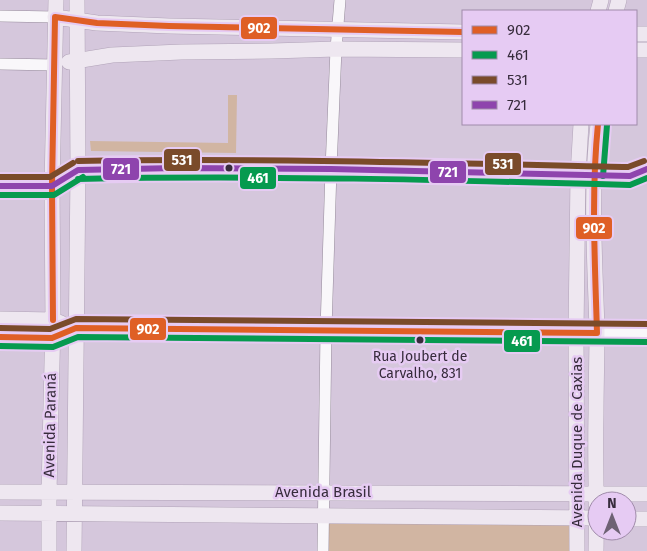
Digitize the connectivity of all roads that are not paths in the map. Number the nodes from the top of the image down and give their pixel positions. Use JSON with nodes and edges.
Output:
{"nodes":[{"id":1,"x":56,"y":0,"type":"edge"},
{"id":2,"x":77,"y":0,"type":"edge"},
{"id":3,"x":340,"y":0,"type":"edge"},
{"id":4,"x":0,"y":16,"type":"edge"},
{"id":5,"x":55,"y":17,"type":"junction"},
{"id":6,"x":77,"y":20,"type":"junction"},
{"id":7,"x":337,"y":30,"type":"junction"},
{"id":8,"x":462,"y":32,"type":"edge"},
{"id":9,"x":336,"y":49,"type":"junction"},
{"id":10,"x":462,"y":50,"type":"edge"},
{"id":11,"x":77,"y":60,"type":"junction"},
{"id":12,"x":0,"y":64,"type":"edge"},
{"id":13,"x":55,"y":65,"type":"junction"},
{"id":14,"x":78,"y":106,"type":"junction"},
{"id":15,"x":581,"y":125,"type":"edge"},
{"id":16,"x":598,"y":125,"type":"edge"},
{"id":17,"x":53,"y":128,"type":"junction"},
{"id":18,"x":331,"y":169,"type":"junction"},
{"id":19,"x":78,"y":170,"type":"junction"},
{"id":20,"x":578,"y":175,"type":"junction"},
{"id":21,"x":594,"y":175,"type":"junction"},
{"id":22,"x":647,"y":176,"type":"edge"},
{"id":23,"x":0,"y":186,"type":"edge"},
{"id":24,"x":52,"y":186,"type":"junction"},
{"id":25,"x":594,"y":235,"type":"junction"},
{"id":26,"x":52,"y":244,"type":"junction"},
{"id":27,"x":578,"y":270,"type":"junction"},
{"id":28,"x":77,"y":273,"type":"junction"},
{"id":29,"x":0,"y":320,"type":"edge"},
{"id":30,"x":53,"y":320,"type":"junction"},
{"id":31,"x":76,"y":328,"type":"junction"},
{"id":32,"x":326,"y":330,"type":"junction"},
{"id":33,"x":576,"y":332,"type":"junction"},
{"id":34,"x":597,"y":332,"type":"junction"},
{"id":35,"x":647,"y":333,"type":"edge"},
{"id":36,"x":0,"y":338,"type":"edge"},
{"id":37,"x":52,"y":338,"type":"junction"},
{"id":38,"x":576,"y":378,"type":"junction"},
{"id":39,"x":76,"y":383,"type":"junction"},
{"id":40,"x":51,"y":406,"type":"junction"},
{"id":41,"x":596,"y":415,"type":"junction"},
{"id":42,"x":597,"y":491,"type":"edge"},
{"id":43,"x":0,"y":492,"type":"edge"},
{"id":44,"x":49,"y":492,"type":"junction"},
{"id":45,"x":324,"y":492,"type":"junction"},
{"id":46,"x":74,"y":493,"type":"junction"},
{"id":47,"x":577,"y":494,"type":"junction"},
{"id":48,"x":587,"y":494,"type":"edge"},
{"id":49,"x":0,"y":513,"type":"edge"},
{"id":50,"x":49,"y":513,"type":"junction"},
{"id":51,"x":74,"y":514,"type":"junction"},
{"id":52,"x":324,"y":516,"type":"junction"},
{"id":53,"x":577,"y":518,"type":"junction"},
{"id":54,"x":587,"y":518,"type":"edge"},
{"id":55,"x":73,"y":550,"type":"edge"},
{"id":56,"x":49,"y":551,"type":"edge"},
{"id":57,"x":324,"y":551,"type":"edge"},
{"id":58,"x":577,"y":551,"type":"edge"}],
"edges":[{"from":1,"to":5,"type":"main road","name":"Avenida Paraná"},
{"from":2,"to":6,"type":"main road","name":"Avenida Paraná"},
{"from":3,"to":7,"type":"street"},
{"from":4,"to":5,"type":"street"},
{"from":5,"to":6,"type":"main road"},
{"from":5,"to":13,"type":"main road","name":"Avenida Paraná"},
{"from":6,"to":7,"type":"main road"},
{"from":6,"to":11,"type":"main road","name":"Avenida Paraná"},
{"from":7,"to":8,"type":"main road"},
{"from":7,"to":9,"type":"street"},
{"from":9,"to":10,"type":"main road"},
{"from":9,"to":11,"type":"main road"},
{"from":9,"to":18,"type":"street"},
{"from":11,"to":13,"type":"main road"},
{"from":11,"to":14,"type":"main road","name":"Avenida Paraná"},
{"from":12,"to":13,"type":"street"},
{"from":13,"to":17,"type":"main road","name":"Avenida Paraná"},
{"from":14,"to":17,"type":"main road"},
{"from":14,"to":19,"type":"main road","name":"Avenida Paraná"},
{"from":15,"to":20,"type":"main road","name":"Avenida Duque de Caxias"},
{"from":16,"to":21,"type":"main road","name":"Avenida Duque de Caxias"},
{"from":17,"to":24,"type":"main road","name":"Avenida Paraná"},
{"from":18,"to":19,"type":"street"},
{"from":18,"to":20,"type":"street"},
{"from":18,"to":32,"type":"street"},
{"from":19,"to":24,"type":"street"},
{"from":19,"to":28,"type":"main road","name":"Avenida Paraná"},
{"from":20,"to":21,"type":"street"},
{"from":20,"to":27,"type":"main road","name":"Avenida Duque de Caxias"},
{"from":21,"to":22,"type":"street"},
{"from":21,"to":25,"type":"main road","name":"Avenida Duque de Caxias"},
{"from":23,"to":24,"type":"street"},
{"from":24,"to":26,"type":"main road","name":"Avenida Paraná"},
{"from":25,"to":27,"type":"main road"},
{"from":25,"to":34,"type":"main road","name":"Avenida Duque de Caxias"},
{"from":26,"to":28,"type":"main road"},
{"from":26,"to":30,"type":"main road","name":"Avenida Paraná"},
{"from":27,"to":33,"type":"main road","name":"Avenida Duque de Caxias"},
{"from":28,"to":31,"type":"main road","name":"Avenida Paraná"},
{"from":29,"to":30,"type":"main road"},
{"from":30,"to":31,"type":"main road"},
{"from":30,"to":37,"type":"main road","name":"Avenida Paraná"},
{"from":31,"to":32,"type":"street"},
{"from":31,"to":37,"type":"main road"},
{"from":31,"to":39,"type":"main road","name":"Avenida Paraná"},
{"from":32,"to":33,"type":"street"},
{"from":32,"to":45,"type":"street"},
{"from":33,"to":34,"type":"street"},
{"from":33,"to":38,"type":"main road","name":"Avenida Duque de Caxias"},
{"from":34,"to":35,"type":"street"},
{"from":34,"to":41,"type":"main road","name":"Avenida Duque de Caxias"},
{"from":36,"to":37,"type":"main road"},
{"from":37,"to":40,"type":"main road","name":"Avenida Paraná"},
{"from":38,"to":41,"type":"main road"},
{"from":38,"to":47,"type":"main road","name":"Avenida Duque de Caxias"},
{"from":39,"to":40,"type":"main road"},
{"from":39,"to":46,"type":"main road","name":"Avenida Paraná"},
{"from":40,"to":44,"type":"main road","name":"Avenida Paraná"},
{"from":41,"to":42,"type":"main road","name":"Avenida Duque de Caxias"},
{"from":43,"to":44,"type":"main road","name":"Avenida Brasil"},
{"from":44,"to":46,"type":"main road","name":"Avenida Brasil"},
{"from":44,"to":50,"type":"main road","name":"Avenida Paraná"},
{"from":45,"to":46,"type":"main road","name":"Avenida Brasil"},
{"from":45,"to":47,"type":"main road","name":"Avenida Brasil"},
{"from":45,"to":52,"type":"street"},
{"from":46,"to":51,"type":"main road","name":"Avenida Paraná"},
{"from":47,"to":48,"type":"main road","name":"Avenida Brasil"},
{"from":47,"to":53,"type":"main road","name":"Avenida Duque de Caxias"},
{"from":49,"to":50,"type":"main road","name":"Avenida Brasil"},
{"from":50,"to":51,"type":"main road","name":"Avenida Brasil"},
{"from":50,"to":56,"type":"main road","name":"Avenida Paraná"},
{"from":51,"to":52,"type":"main road","name":"Avenida Brasil"},
{"from":51,"to":55,"type":"main road","name":"Avenida Paraná"},
{"from":52,"to":53,"type":"main road","name":"Avenida Brasil"},
{"from":52,"to":57,"type":"street"},
{"from":53,"to":54,"type":"main road","name":"Avenida Brasil"},
{"from":53,"to":58,"type":"main road","name":"Avenida Duque de Caxias"}]}
